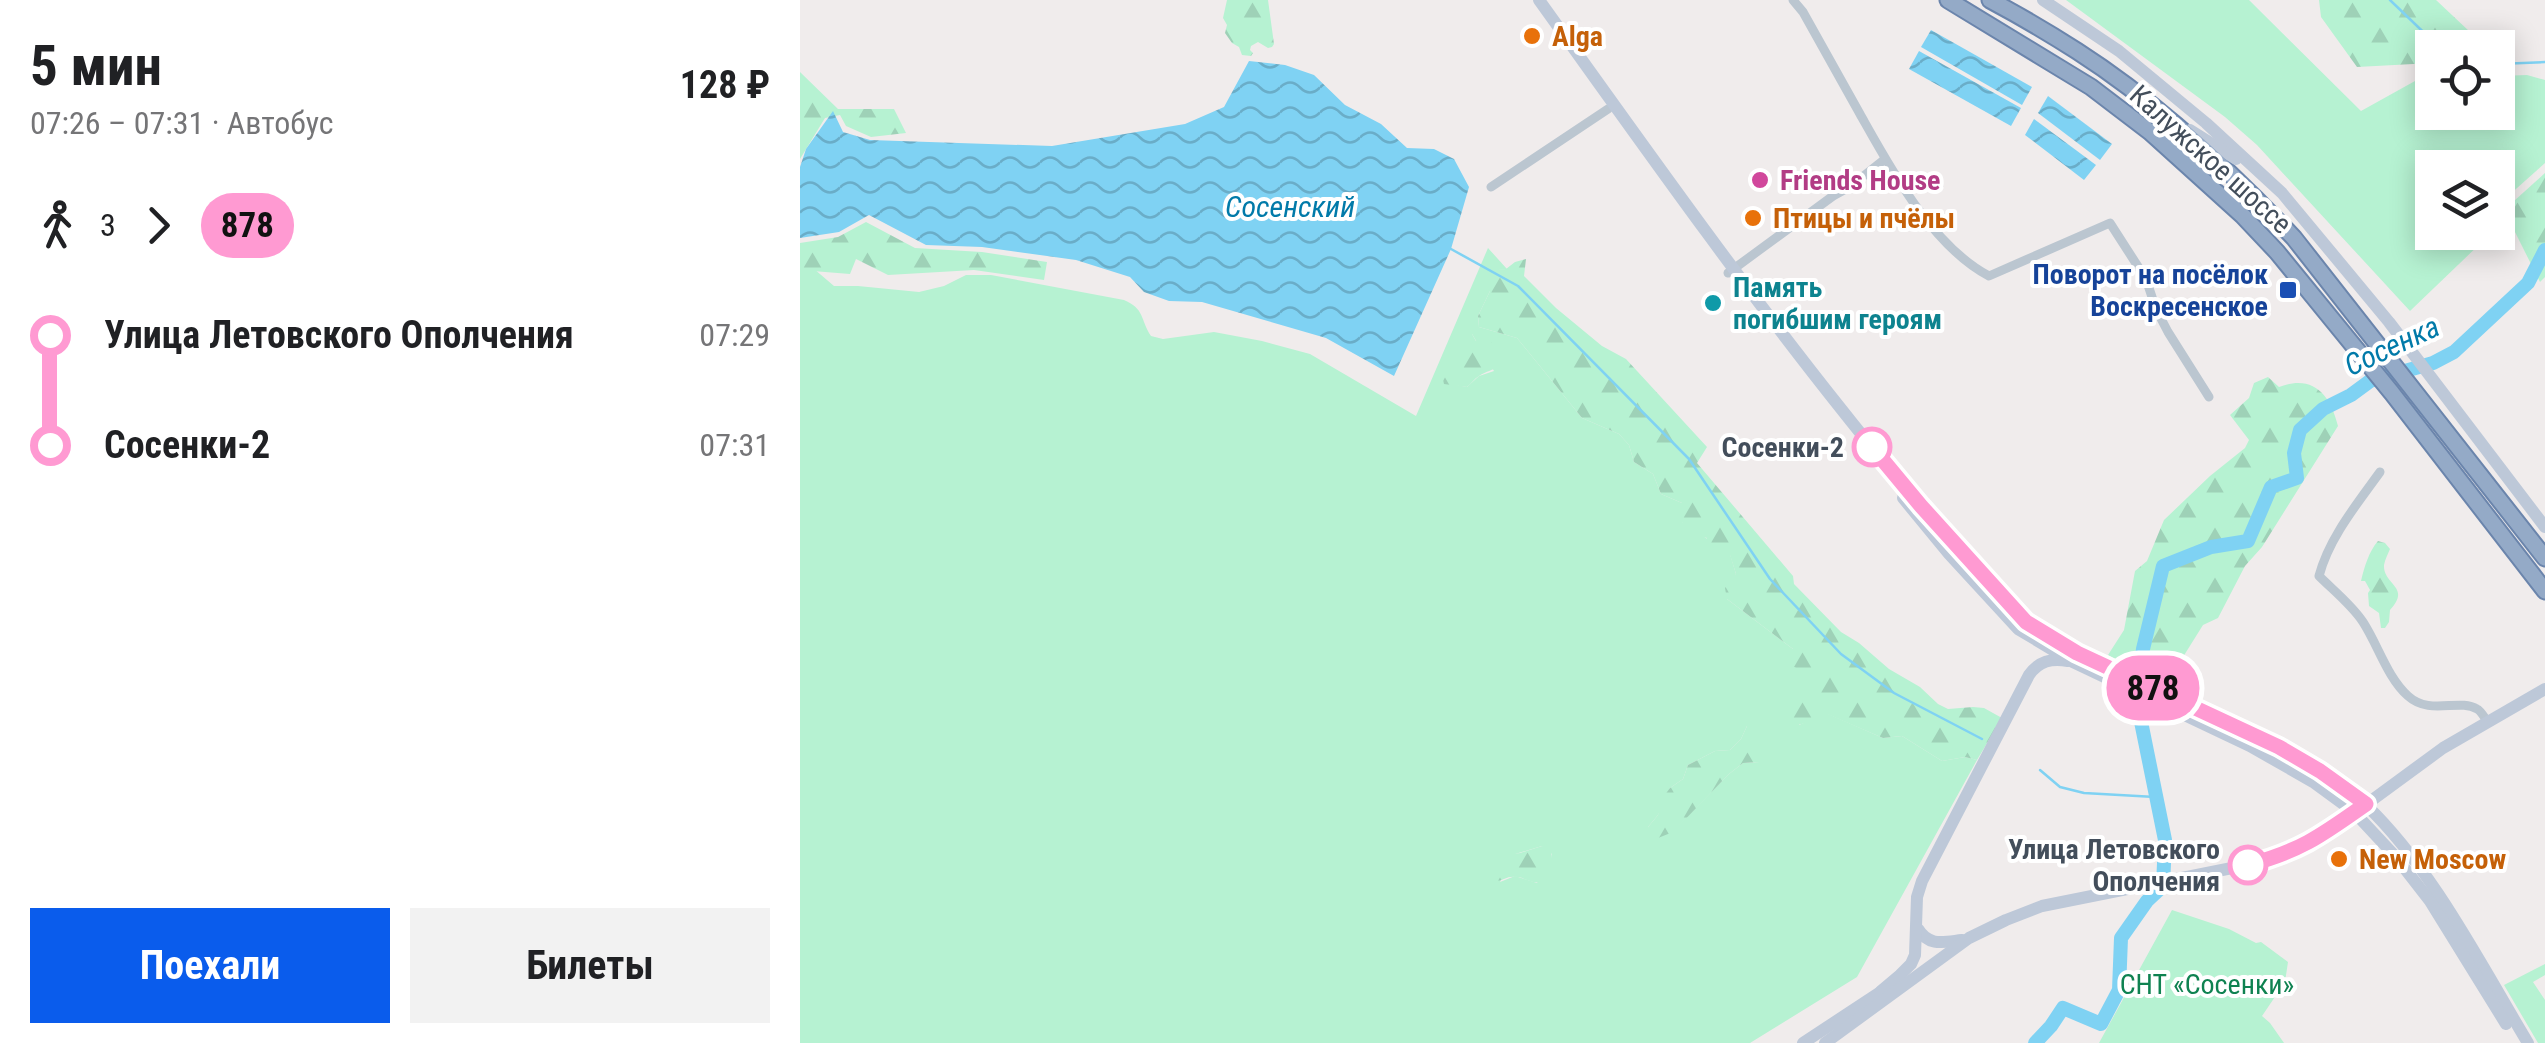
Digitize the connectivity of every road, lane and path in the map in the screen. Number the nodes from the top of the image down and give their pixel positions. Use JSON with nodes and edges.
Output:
{"nodes":[{"id":1,"x":1531,"y":0,"type":"edge"},
{"id":2,"x":1539,"y":0,"type":"edge"},
{"id":3,"x":1793,"y":0,"type":"edge"},
{"id":4,"x":1948,"y":0,"type":"edge"},
{"id":5,"x":1990,"y":0,"type":"edge"},
{"id":6,"x":2042,"y":0,"type":"edge"},
{"id":7,"x":1608,"y":109,"type":"junction"},
{"id":8,"x":2163,"y":114,"type":"junction"},
{"id":9,"x":1885,"y":159,"type":"junction"},
{"id":10,"x":2268,"y":180,"type":"junction"},
{"id":11,"x":1491,"y":187,"type":"dead end"},
{"id":12,"x":1731,"y":270,"type":"junction"},
{"id":13,"x":2208,"y":397,"type":"dead end"},
{"id":14,"x":2380,"y":472,"type":"dead end"},
{"id":15,"x":2545,"y":527,"type":"edge"},
{"id":16,"x":2545,"y":558,"type":"edge"},
{"id":17,"x":2545,"y":591,"type":"edge"},
{"id":18,"x":2018,"y":628,"type":"junction"},
{"id":19,"x":2072,"y":662,"type":"junction"},
{"id":20,"x":2029,"y":675,"type":"junction"},
{"id":21,"x":2117,"y":677,"type":"junction"},
{"id":22,"x":2545,"y":689,"type":"edge"},
{"id":23,"x":2487,"y":721,"type":"junction"},
{"id":24,"x":2360,"y":808,"type":"junction"},
{"id":25,"x":1917,"y":927,"type":"junction"},
{"id":26,"x":1969,"y":938,"type":"junction"},
{"id":27,"x":1916,"y":978,"type":"junction"},
{"id":28,"x":1880,"y":990,"type":"junction"},
{"id":29,"x":1803,"y":1043,"type":"edge"},
{"id":30,"x":1825,"y":1043,"type":"edge"},
{"id":31,"x":2518,"y":1043,"type":"edge"},
{"id":32,"x":2528,"y":1043,"type":"edge"}],
"edges":[{"from":1,"to":7,"type":"main road"},
{"from":2,"to":12,"type":"main road"},
{"from":3,"to":9,"type":"street"},
{"from":4,"to":17,"type":"highway","name":"Калужское шоссе"},
{"from":5,"to":8,"type":"highway","name":"Калужское шоссе"},
{"from":6,"to":10,"type":"main road"},
{"from":7,"to":11,"type":"street"},
{"from":7,"to":12,"type":"main road"},
{"from":8,"to":10,"type":"main road"},
{"from":8,"to":16,"type":"highway","name":"Калужское шоссе"},
{"from":9,"to":12,"type":"street"},
{"from":9,"to":13,"type":"street"},
{"from":10,"to":15,"type":"main road"},
{"from":12,"to":18,"type":"main road"},
{"from":12,"to":21,"type":"main road"},
{"from":14,"to":23,"type":"street"},
{"from":18,"to":19,"type":"main road"},
{"from":18,"to":20,"type":"main road"},
{"from":19,"to":20,"type":"main road"},
{"from":19,"to":21,"type":"main road"},
{"from":20,"to":25,"type":"main road"},
{"from":21,"to":24,"type":"main road"},
{"from":22,"to":23,"type":"main road"},
{"from":23,"to":24,"type":"main road"},
{"from":24,"to":26,"type":"main road"},
{"from":24,"to":31,"type":"main road"},
{"from":24,"to":32,"type":"main road"},
{"from":25,"to":26,"type":"main road"},
{"from":25,"to":28,"type":"main road"},
{"from":26,"to":27,"type":"main road"},
{"from":27,"to":28,"type":"main road"},
{"from":27,"to":30,"type":"main road"},
{"from":28,"to":29,"type":"main road"}]}
